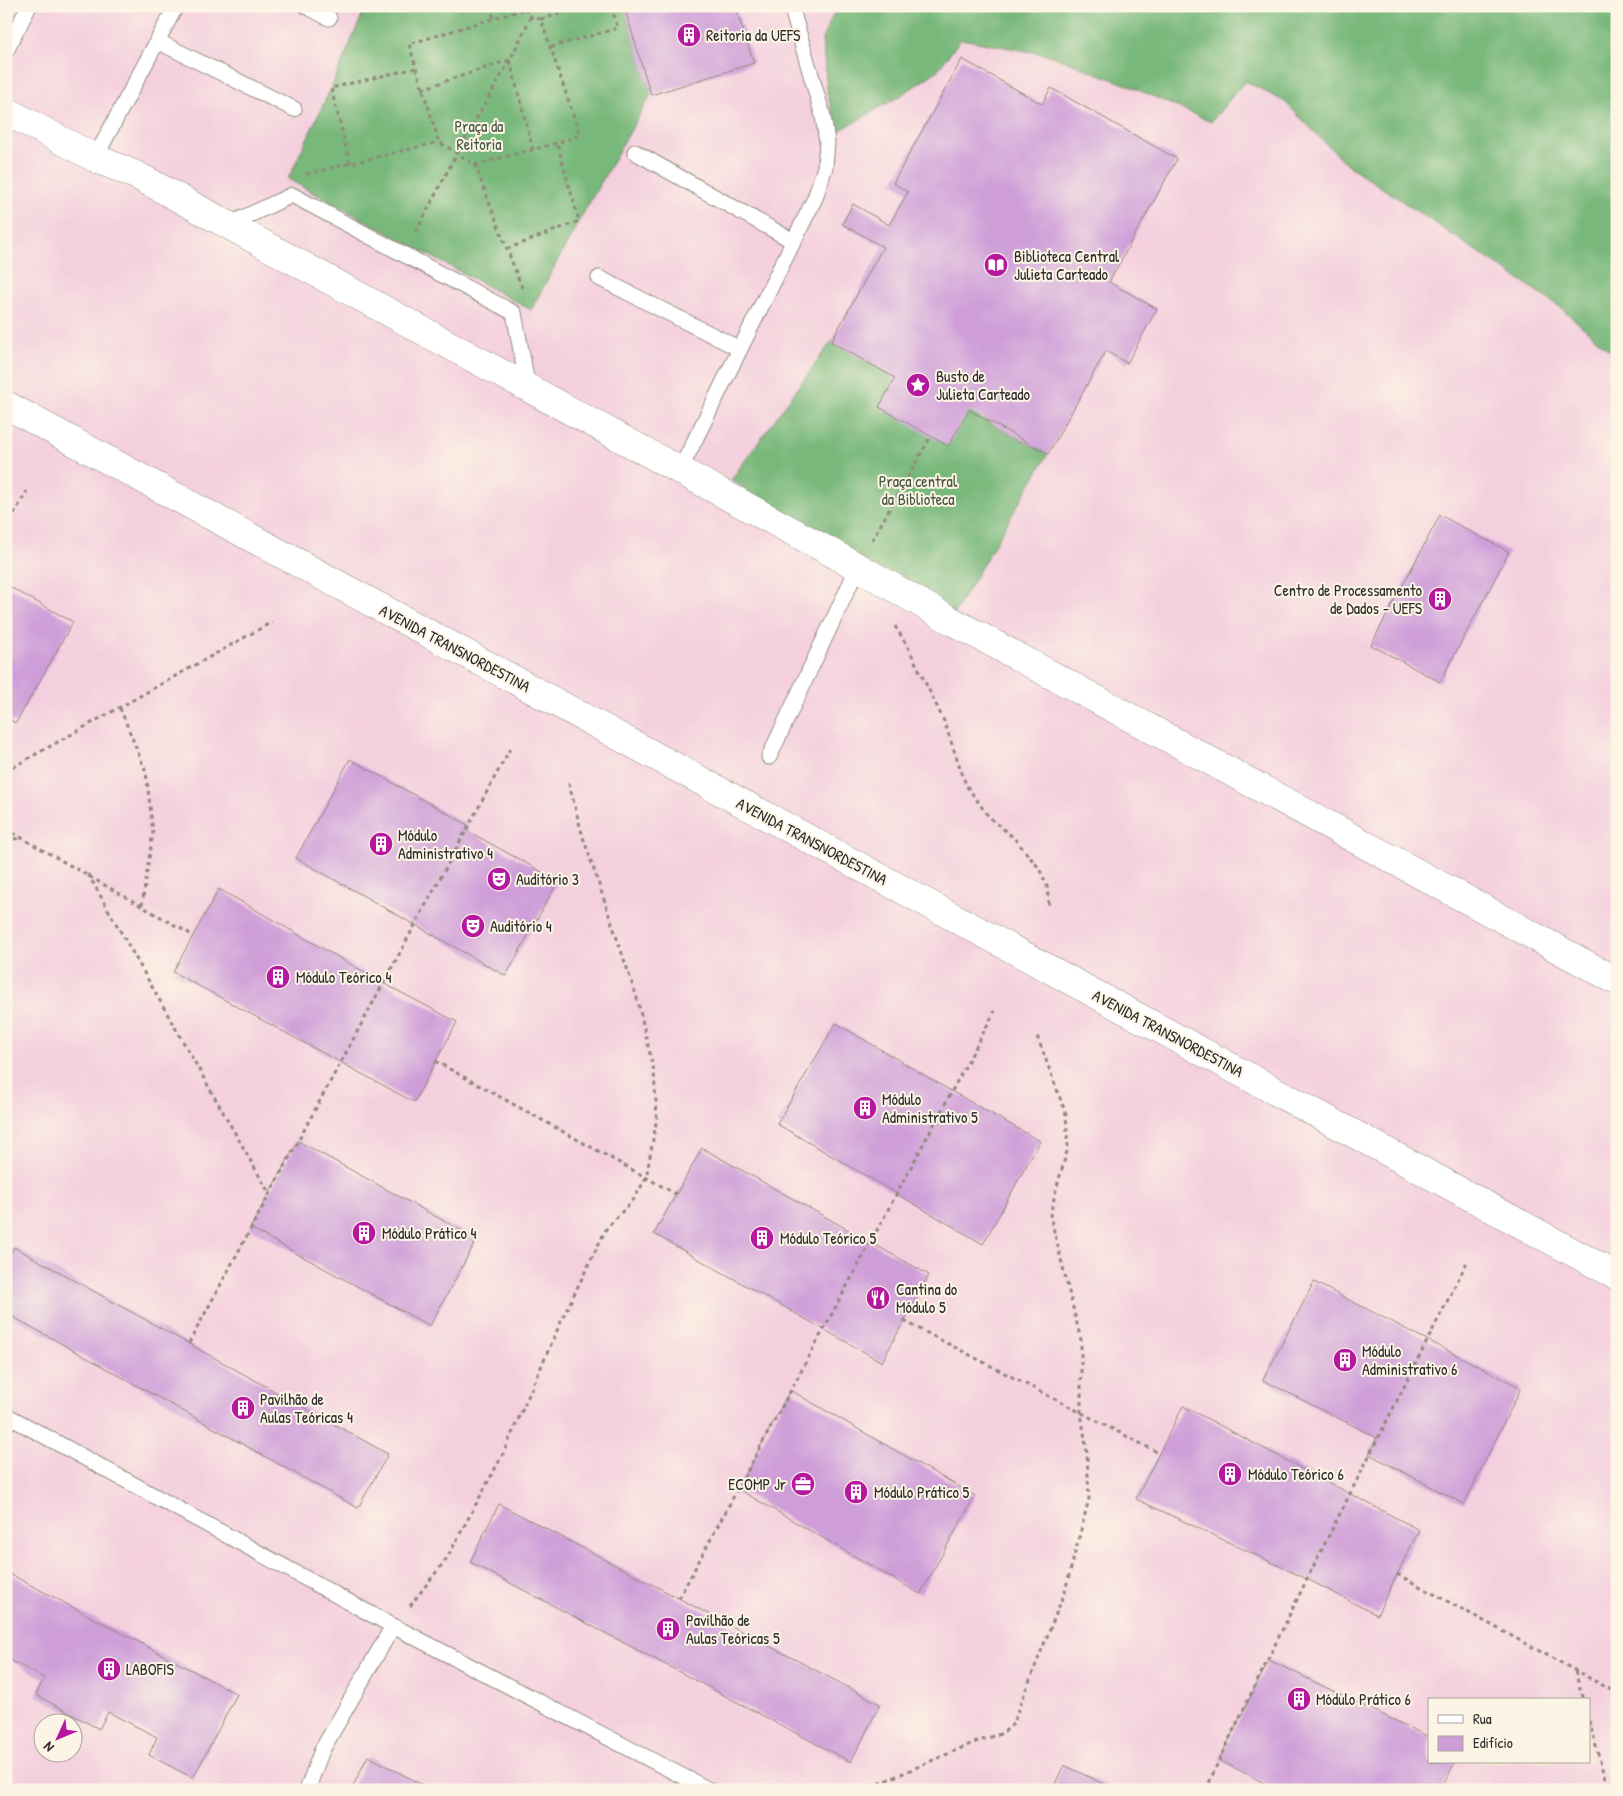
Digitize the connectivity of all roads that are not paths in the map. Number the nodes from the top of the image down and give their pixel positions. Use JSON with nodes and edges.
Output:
{"nodes":[{"id":1,"x":29,"y":6,"type":"edge"},
{"id":2,"x":176,"y":6,"type":"edge"},
{"id":3,"x":306,"y":6,"type":"edge"},
{"id":4,"x":791,"y":6,"type":"edge"},
{"id":5,"x":329,"y":18,"type":"dead end"},
{"id":6,"x":157,"y":41,"type":"junction"},
{"id":7,"x":6,"y":52,"type":"edge"},
{"id":8,"x":294,"y":109,"type":"dead end"},
{"id":9,"x":6,"y":111,"type":"edge"},
{"id":10,"x":635,"y":152,"type":"dead end"},
{"id":11,"x":95,"y":158,"type":"junction"},
{"id":12,"x":228,"y":225,"type":"junction"},
{"id":13,"x":793,"y":240,"type":"junction"},
{"id":14,"x":599,"y":278,"type":"dead end"},
{"id":15,"x":740,"y":350,"type":"junction"},
{"id":16,"x":528,"y":388,"type":"junction"},
{"id":17,"x":6,"y":405,"type":"edge"},
{"id":18,"x":680,"y":470,"type":"junction"},
{"id":19,"x":864,"y":556,"type":"junction"},
{"id":20,"x":769,"y":757,"type":"dead end"},
{"id":21,"x":1617,"y":981,"type":"edge"},
{"id":22,"x":1617,"y":1276,"type":"edge"},
{"id":23,"x":6,"y":1415,"type":"edge"},
{"id":24,"x":393,"y":1626,"type":"junction"},
{"id":25,"x":307,"y":1790,"type":"edge"},
{"id":26,"x":709,"y":1790,"type":"edge"}],
"edges":[{"from":1,"to":7,"type":"lane"},
{"from":2,"to":6,"type":"lane"},
{"from":3,"to":5,"type":"lane"},
{"from":4,"to":13,"type":"lane"},
{"from":6,"to":8,"type":"lane"},
{"from":6,"to":11,"type":"lane"},
{"from":9,"to":11,"type":"street"},
{"from":10,"to":13,"type":"lane"},
{"from":11,"to":12,"type":"street"},
{"from":12,"to":16,"type":"street"},
{"from":12,"to":16,"type":"lane"},
{"from":13,"to":15,"type":"lane"},
{"from":14,"to":15,"type":"lane"},
{"from":15,"to":18,"type":"lane"},
{"from":16,"to":18,"type":"street"},
{"from":17,"to":22,"type":"street","name":"AVENIDA TRANSNORDESTINA"},
{"from":18,"to":19,"type":"street"},
{"from":19,"to":20,"type":"lane"},
{"from":19,"to":21,"type":"street"},
{"from":23,"to":24,"type":"lane"},
{"from":24,"to":25,"type":"lane"},
{"from":24,"to":26,"type":"lane"}]}
